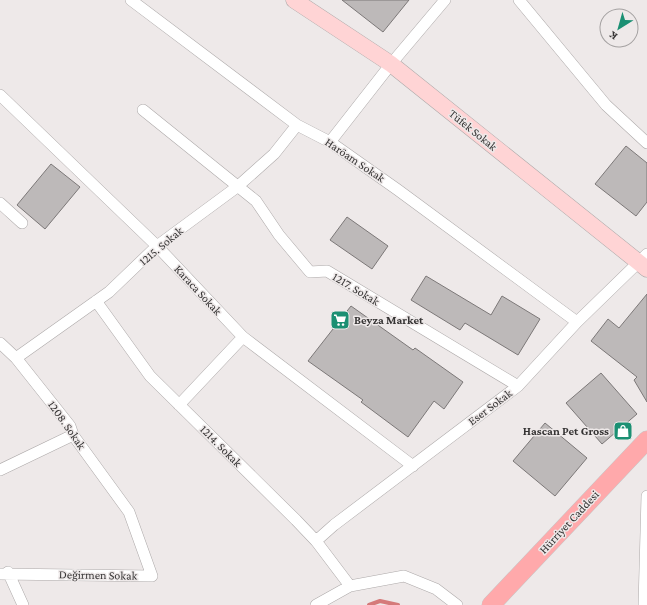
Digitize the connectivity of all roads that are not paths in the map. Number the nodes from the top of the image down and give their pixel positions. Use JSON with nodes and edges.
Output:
{"nodes":[{"id":1,"x":131,"y":0,"type":"edge"},
{"id":2,"x":294,"y":0,"type":"edge"},
{"id":3,"x":445,"y":0,"type":"edge"},
{"id":4,"x":519,"y":0,"type":"edge"},
{"id":5,"x":391,"y":64,"type":"junction"},
{"id":6,"x":0,"y":95,"type":"edge"},
{"id":7,"x":143,"y":110,"type":"dead end"},
{"id":8,"x":297,"y":125,"type":"junction"},
{"id":9,"x":330,"y":142,"type":"junction"},
{"id":10,"x":647,"y":143,"type":"edge"},
{"id":11,"x":237,"y":186,"type":"junction"},
{"id":12,"x":0,"y":203,"type":"edge"},
{"id":13,"x":22,"y":223,"type":"dead end"},
{"id":14,"x":157,"y":246,"type":"junction"},
{"id":15,"x":645,"y":262,"type":"edge"},
{"id":16,"x":96,"y":301,"type":"junction"},
{"id":17,"x":577,"y":322,"type":"junction"},
{"id":18,"x":243,"y":337,"type":"junction"},
{"id":19,"x":0,"y":343,"type":"edge"},
{"id":20,"x":16,"y":358,"type":"junction"},
{"id":21,"x":518,"y":386,"type":"junction"},
{"id":22,"x":179,"y":405,"type":"junction"},
{"id":23,"x":73,"y":435,"type":"junction"},
{"id":24,"x":647,"y":440,"type":"edge"},
{"id":25,"x":413,"y":466,"type":"junction"},
{"id":26,"x":0,"y":470,"type":"edge"},
{"id":27,"x":647,"y":496,"type":"edge"},
{"id":28,"x":129,"y":512,"type":"joint"},
{"id":29,"x":316,"y":542,"type":"junction"},
{"id":30,"x":4,"y":573,"type":"edge"},
{"id":31,"x":350,"y":586,"type":"junction"},
{"id":32,"x":23,"y":605,"type":"edge"},
{"id":33,"x":316,"y":605,"type":"edge"},
{"id":34,"x":457,"y":605,"type":"edge"},
{"id":35,"x":491,"y":605,"type":"edge"},
{"id":36,"x":644,"y":605,"type":"edge"}],
"edges":[{"from":1,"to":8,"type":"street","name":"Haröam Sokak"},
{"from":2,"to":5,"type":"street","name":"Tüfek Sokak"},
{"from":3,"to":5,"type":"street"},
{"from":4,"to":10,"type":"street"},
{"from":5,"to":9,"type":"street"},
{"from":5,"to":15,"type":"street","name":"Tüfek Sokak"},
{"from":6,"to":14,"type":"street","name":"Karaca Sokak"},
{"from":7,"to":11,"type":"street"},
{"from":8,"to":9,"type":"street","name":"Haröam Sokak"},
{"from":8,"to":11,"type":"street","name":"1215. Sokak"},
{"from":9,"to":17,"type":"street","name":"Haröam Sokak"},
{"from":11,"to":14,"type":"street","name":"1215. Sokak"},
{"from":11,"to":21,"type":"street","name":"1217. Sokak"},
{"from":12,"to":13,"type":"street"},
{"from":14,"to":16,"type":"street","name":"1215. Sokak"},
{"from":14,"to":18,"type":"street","name":"Karaca Sokak"},
{"from":15,"to":17,"type":"street","name":"Eser Sokak"},
{"from":16,"to":20,"type":"street","name":"1215. Sokak"},
{"from":16,"to":22,"type":"street","name":"1214. Sokak"},
{"from":17,"to":21,"type":"street","name":"Eser Sokak"},
{"from":18,"to":22,"type":"street"},
{"from":18,"to":25,"type":"street","name":"Karaca Sokak"},
{"from":19,"to":20,"type":"street","name":"1208. Sokak"},
{"from":20,"to":23,"type":"street","name":"1208. Sokak"},
{"from":21,"to":25,"type":"street","name":"Eser Sokak"},
{"from":22,"to":29,"type":"street","name":"1214. Sokak"},
{"from":23,"to":26,"type":"street"},
{"from":23,"to":28,"type":"street","name":"1208. Sokak"},
{"from":24,"to":35,"type":"main road","name":"Hürriyet Caddesi"},
{"from":25,"to":29,"type":"street","name":"Eser Sokak"},
{"from":27,"to":36,"type":"street"},
{"from":28,"to":30,"type":"street","name":"Değirmen Sokak"},
{"from":29,"to":31,"type":"street","name":"1214. Sokak"},
{"from":30,"to":32,"type":"street"},
{"from":31,"to":33,"type":"street"},
{"from":31,"to":34,"type":"street"}]}
